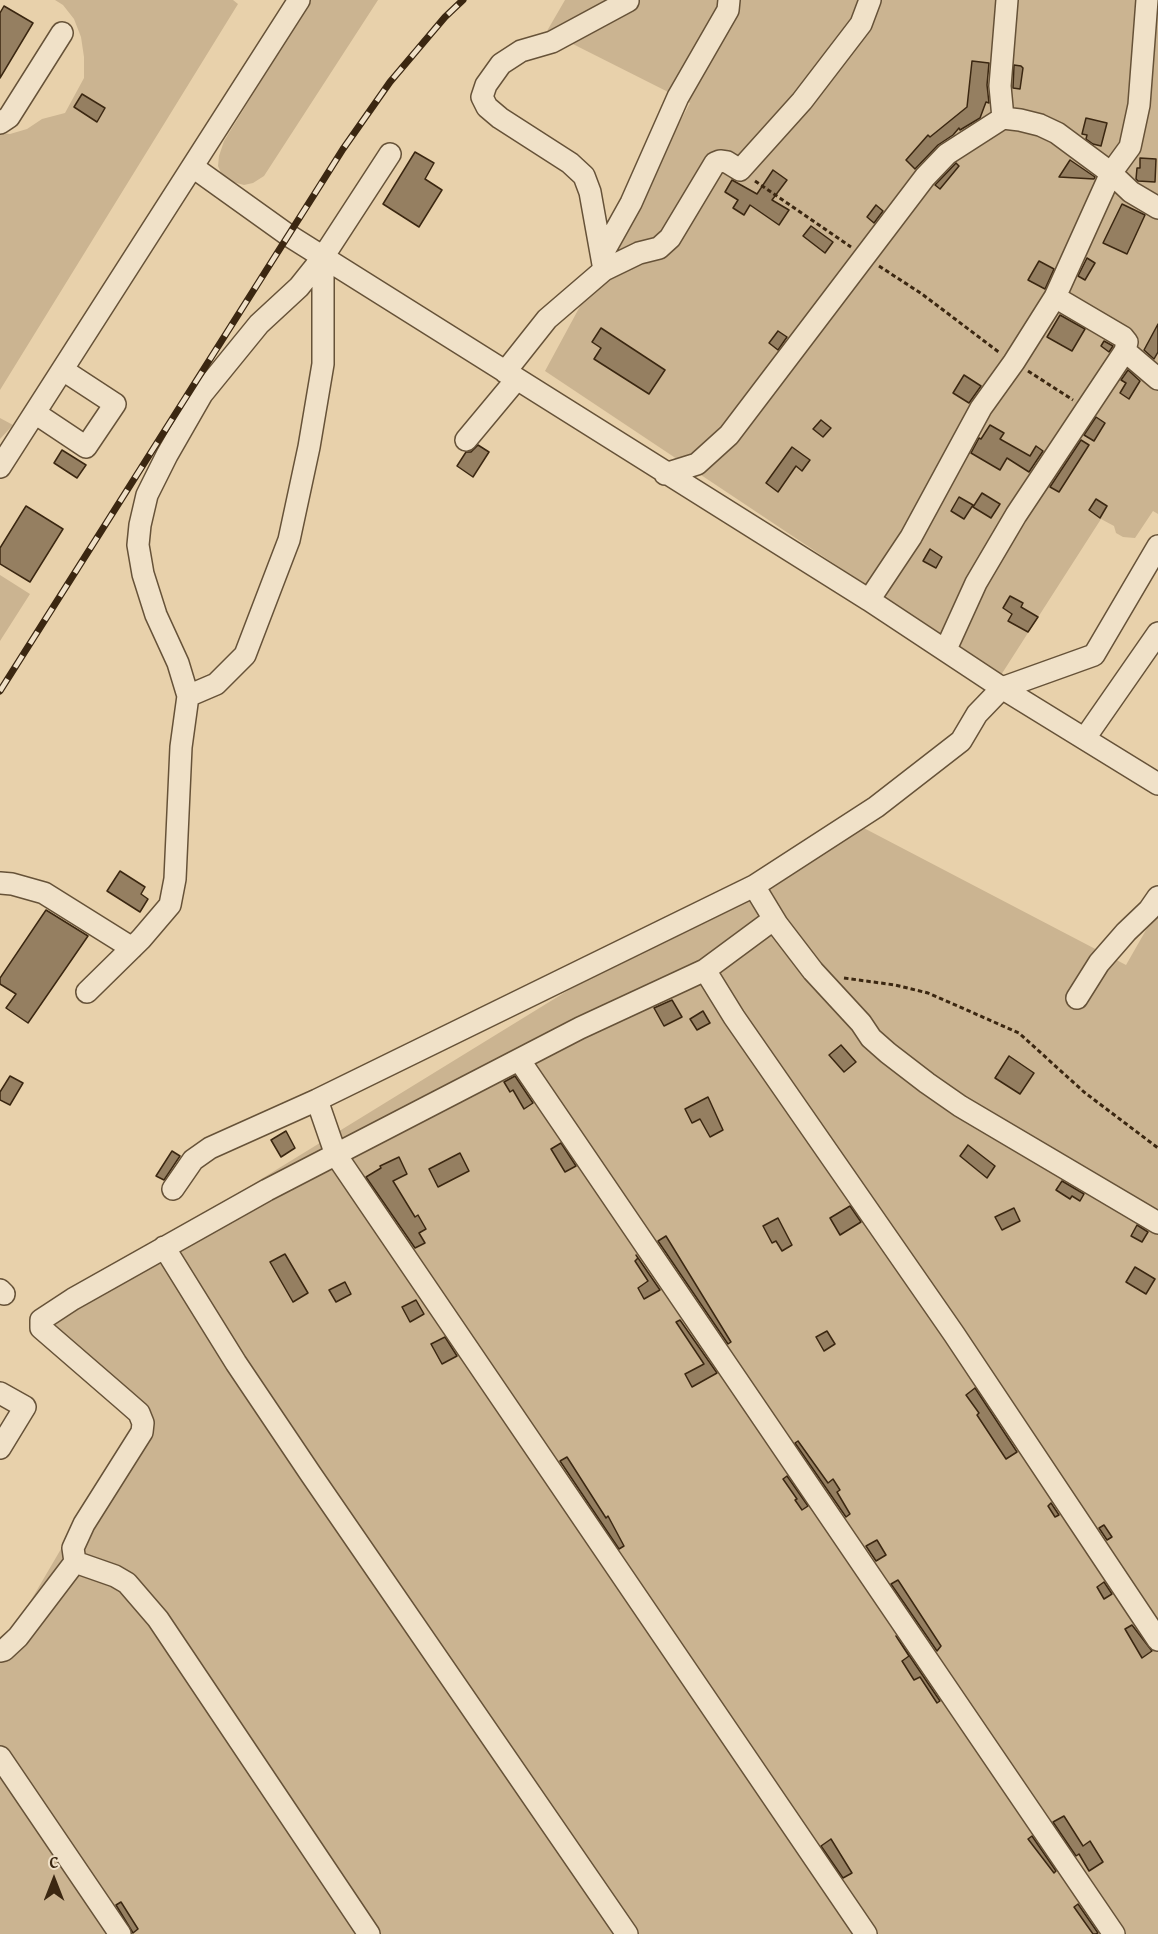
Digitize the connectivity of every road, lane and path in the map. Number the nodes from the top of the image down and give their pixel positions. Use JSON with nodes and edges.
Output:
{"nodes":[{"id":1,"x":299,"y":0,"type":"edge"},
{"id":2,"x":729,"y":0,"type":"edge"},
{"id":3,"x":870,"y":0,"type":"edge"},
{"id":4,"x":1007,"y":0,"type":"edge"},
{"id":5,"x":1148,"y":0,"type":"edge"},
{"id":6,"x":628,"y":1,"type":"edge"},
{"id":7,"x":62,"y":33,"type":"dead end"},
{"id":8,"x":1004,"y":118,"type":"junction"},
{"id":9,"x":0,"y":123,"type":"edge"},
{"id":10,"x":390,"y":154,"type":"dead end"},
{"id":11,"x":194,"y":167,"type":"junction"},
{"id":12,"x":740,"y":170,"type":"junction"},
{"id":13,"x":1111,"y":173,"type":"junction"},
{"id":14,"x":1158,"y":208,"type":"edge"},
{"id":15,"x":323,"y":257,"type":"junction"},
{"id":16,"x":864,"y":257,"type":"junction"},
{"id":17,"x":603,"y":263,"type":"junction"},
{"id":18,"x":1054,"y":297,"type":"junction"},
{"id":19,"x":1125,"y":351,"type":"junction"},
{"id":20,"x":1014,"y":362,"type":"junction"},
{"id":21,"x":63,"y":370,"type":"junction"},
{"id":22,"x":510,"y":376,"type":"junction"},
{"id":23,"x":1158,"y":379,"type":"edge"},
{"id":24,"x":1087,"y":409,"type":"junction"},
{"id":25,"x":35,"y":413,"type":"junction"},
{"id":26,"x":466,"y":440,"type":"dead end"},
{"id":27,"x":0,"y":467,"type":"edge"},
{"id":28,"x":665,"y":474,"type":"junction"},
{"id":29,"x":1158,"y":546,"type":"edge"},
{"id":30,"x":869,"y":600,"type":"junction"},
{"id":31,"x":1158,"y":633,"type":"edge"},
{"id":32,"x":946,"y":649,"type":"junction"},
{"id":33,"x":1002,"y":688,"type":"junction"},
{"id":34,"x":188,"y":696,"type":"junction"},
{"id":35,"x":1085,"y":738,"type":"junction"},
{"id":36,"x":1158,"y":784,"type":"edge"},
{"id":37,"x":0,"y":882,"type":"edge"},
{"id":38,"x":754,"y":886,"type":"junction"},
{"id":39,"x":1155,"y":908,"type":"edge"},
{"id":40,"x":774,"y":919,"type":"junction"},
{"id":41,"x":132,"y":948,"type":"junction"},
{"id":42,"x":705,"y":969,"type":"junction"},
{"id":43,"x":813,"y":971,"type":"junction"},
{"id":44,"x":87,"y":992,"type":"dead end"},
{"id":45,"x":1077,"y":998,"type":"dead end"},
{"id":46,"x":520,"y":1060,"type":"junction"},
{"id":47,"x":317,"y":1100,"type":"junction"},
{"id":48,"x":1158,"y":1148,"type":"edge"},
{"id":49,"x":336,"y":1155,"type":"junction"},
{"id":50,"x":173,"y":1189,"type":"dead end"},
{"id":51,"x":1155,"y":1213,"type":"edge"},
{"id":52,"x":164,"y":1247,"type":"junction"},
{"id":53,"x":0,"y":1393,"type":"edge"},
{"id":54,"x":0,"y":1448,"type":"edge"},
{"id":55,"x":75,"y":1562,"type":"junction"},
{"id":56,"x":1158,"y":1640,"type":"edge"},
{"id":57,"x":0,"y":1651,"type":"edge"},
{"id":58,"x":0,"y":1756,"type":"edge"},
{"id":59,"x":120,"y":1934,"type":"edge"},
{"id":60,"x":369,"y":1934,"type":"edge"},
{"id":61,"x":627,"y":1934,"type":"edge"},
{"id":62,"x":866,"y":1934,"type":"edge"},
{"id":63,"x":1114,"y":1934,"type":"edge"}],
"edges":[{"from":1,"to":11,"type":"street"},
{"from":2,"to":17,"type":"street"},
{"from":3,"to":12,"type":"street"},
{"from":4,"to":8,"type":"street"},
{"from":5,"to":13,"type":"street"},
{"from":6,"to":17,"type":"street"},
{"from":7,"to":9,"type":"street"},
{"from":8,"to":13,"type":"street"},
{"from":8,"to":16,"type":"street"},
{"from":10,"to":15,"type":"street"},
{"from":11,"to":15,"type":"street"},
{"from":11,"to":21,"type":"street"},
{"from":12,"to":16,"type":"path"},
{"from":12,"to":17,"type":"street"},
{"from":13,"to":14,"type":"street"},
{"from":13,"to":18,"type":"street"},
{"from":15,"to":22,"type":"street"},
{"from":15,"to":34,"type":"street"},
{"from":15,"to":34,"type":"street"},
{"from":16,"to":20,"type":"path"},
{"from":16,"to":28,"type":"street"},
{"from":17,"to":22,"type":"street"},
{"from":18,"to":19,"type":"street"},
{"from":18,"to":20,"type":"street"},
{"from":19,"to":23,"type":"street"},
{"from":19,"to":24,"type":"street"},
{"from":20,"to":24,"type":"path"},
{"from":20,"to":30,"type":"street"},
{"from":21,"to":25,"type":"street"},
{"from":21,"to":25,"type":"street"},
{"from":22,"to":26,"type":"street"},
{"from":22,"to":28,"type":"street"},
{"from":24,"to":32,"type":"street"},
{"from":25,"to":27,"type":"street"},
{"from":28,"to":30,"type":"street"},
{"from":29,"to":33,"type":"street"},
{"from":30,"to":32,"type":"street"},
{"from":31,"to":35,"type":"street"},
{"from":32,"to":33,"type":"street"},
{"from":33,"to":35,"type":"street"},
{"from":33,"to":38,"type":"street"},
{"from":34,"to":41,"type":"street"},
{"from":35,"to":36,"type":"street"},
{"from":37,"to":41,"type":"street"},
{"from":38,"to":40,"type":"street"},
{"from":38,"to":47,"type":"street"},
{"from":39,"to":45,"type":"street"},
{"from":40,"to":42,"type":"street"},
{"from":40,"to":43,"type":"street"},
{"from":41,"to":44,"type":"street"},
{"from":42,"to":46,"type":"street"},
{"from":42,"to":56,"type":"street"},
{"from":43,"to":48,"type":"path"},
{"from":43,"to":51,"type":"street"},
{"from":46,"to":49,"type":"street"},
{"from":46,"to":63,"type":"street"},
{"from":47,"to":49,"type":"street"},
{"from":47,"to":50,"type":"street"},
{"from":49,"to":52,"type":"street"},
{"from":49,"to":62,"type":"street"},
{"from":52,"to":55,"type":"street"},
{"from":52,"to":61,"type":"street"},
{"from":53,"to":54,"type":"street"},
{"from":55,"to":57,"type":"street"},
{"from":55,"to":60,"type":"street"},
{"from":58,"to":59,"type":"street"}]}
